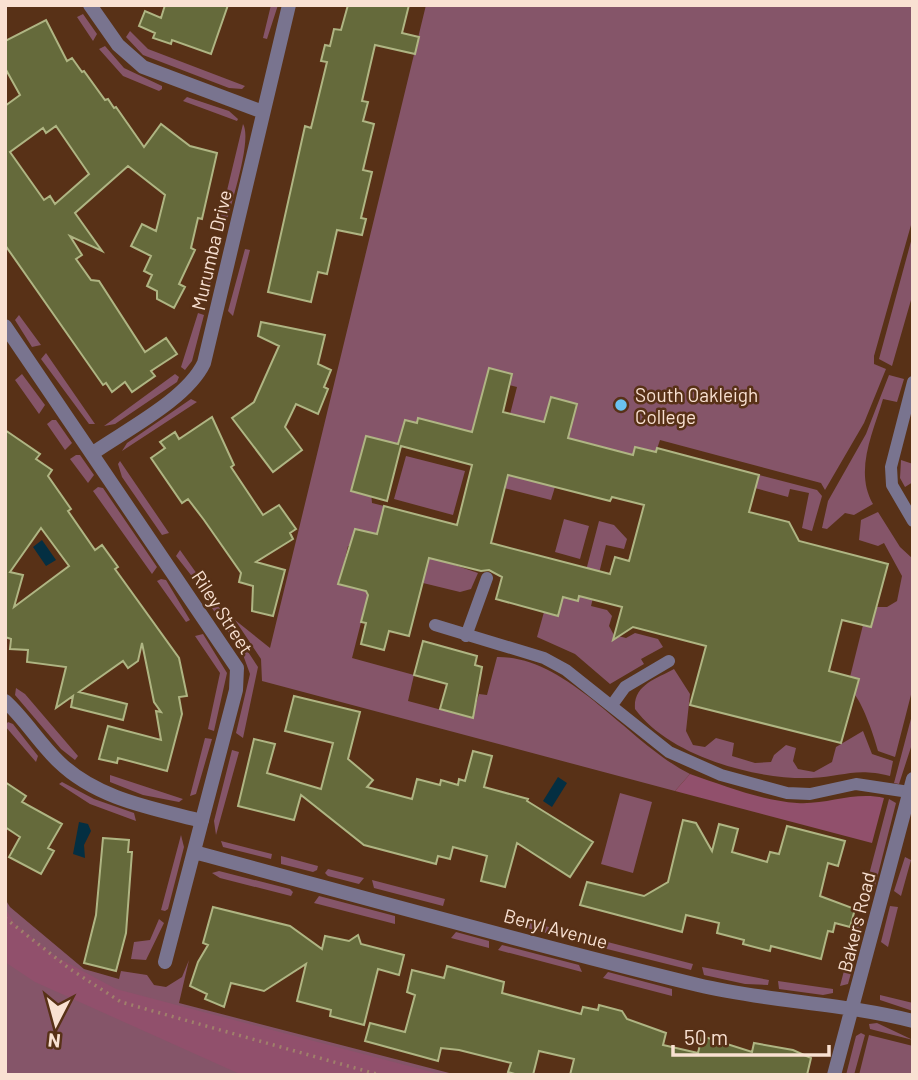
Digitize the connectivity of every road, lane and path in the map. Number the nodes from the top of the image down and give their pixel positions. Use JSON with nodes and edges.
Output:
{"nodes":[{"id":1,"x":90,"y":5,"type":"edge"},
{"id":2,"x":289,"y":5,"type":"edge"},
{"id":3,"x":263,"y":111,"type":"junction"},
{"id":4,"x":5,"y":326,"type":"edge"},
{"id":5,"x":913,"y":382,"type":"edge"},
{"id":6,"x":93,"y":453,"type":"junction"},
{"id":7,"x":913,"y":521,"type":"edge"},
{"id":8,"x":487,"y":578,"type":"dead end"},
{"id":9,"x":435,"y":625,"type":"dead end"},
{"id":10,"x":466,"y":636,"type":"junction"},
{"id":11,"x":669,"y":661,"type":"dead end"},
{"id":12,"x":5,"y":701,"type":"edge"},
{"id":13,"x":612,"y":705,"type":"junction"},
{"id":14,"x":911,"y":785,"type":"edge"},
{"id":15,"x":202,"y":821,"type":"junction"},
{"id":16,"x":194,"y":852,"type":"junction"},
{"id":17,"x":5,"y":918,"type":"edge"},
{"id":18,"x":165,"y":962,"type":"dead end"},
{"id":19,"x":852,"y":1010,"type":"junction"},
{"id":20,"x":913,"y":1021,"type":"edge"},
{"id":21,"x":380,"y":1075,"type":"edge"},
{"id":22,"x":834,"y":1075,"type":"edge"}],
"edges":[{"from":1,"to":3,"type":"street"},
{"from":2,"to":3,"type":"street","name":"Murumba Drive"},
{"from":3,"to":6,"type":"street","name":"Murumba Drive"},
{"from":4,"to":6,"type":"street","name":"Riley Street"},
{"from":5,"to":7,"type":"lane"},
{"from":6,"to":15,"type":"street","name":"Riley Street"},
{"from":8,"to":10,"type":"lane"},
{"from":9,"to":10,"type":"lane"},
{"from":10,"to":13,"type":"lane"},
{"from":11,"to":13,"type":"lane"},
{"from":12,"to":15,"type":"street"},
{"from":13,"to":14,"type":"lane"},
{"from":14,"to":19,"type":"street","name":"Bakers Road"},
{"from":15,"to":16,"type":"street","name":"Riley Street"},
{"from":16,"to":18,"type":"street","name":"Riley Street"},
{"from":16,"to":19,"type":"street","name":"Beryl Avenue"},
{"from":17,"to":21,"type":"path"},
{"from":19,"to":20,"type":"street","name":"Beryl Avenue"},
{"from":19,"to":22,"type":"street","name":"Bakers Road"}]}
